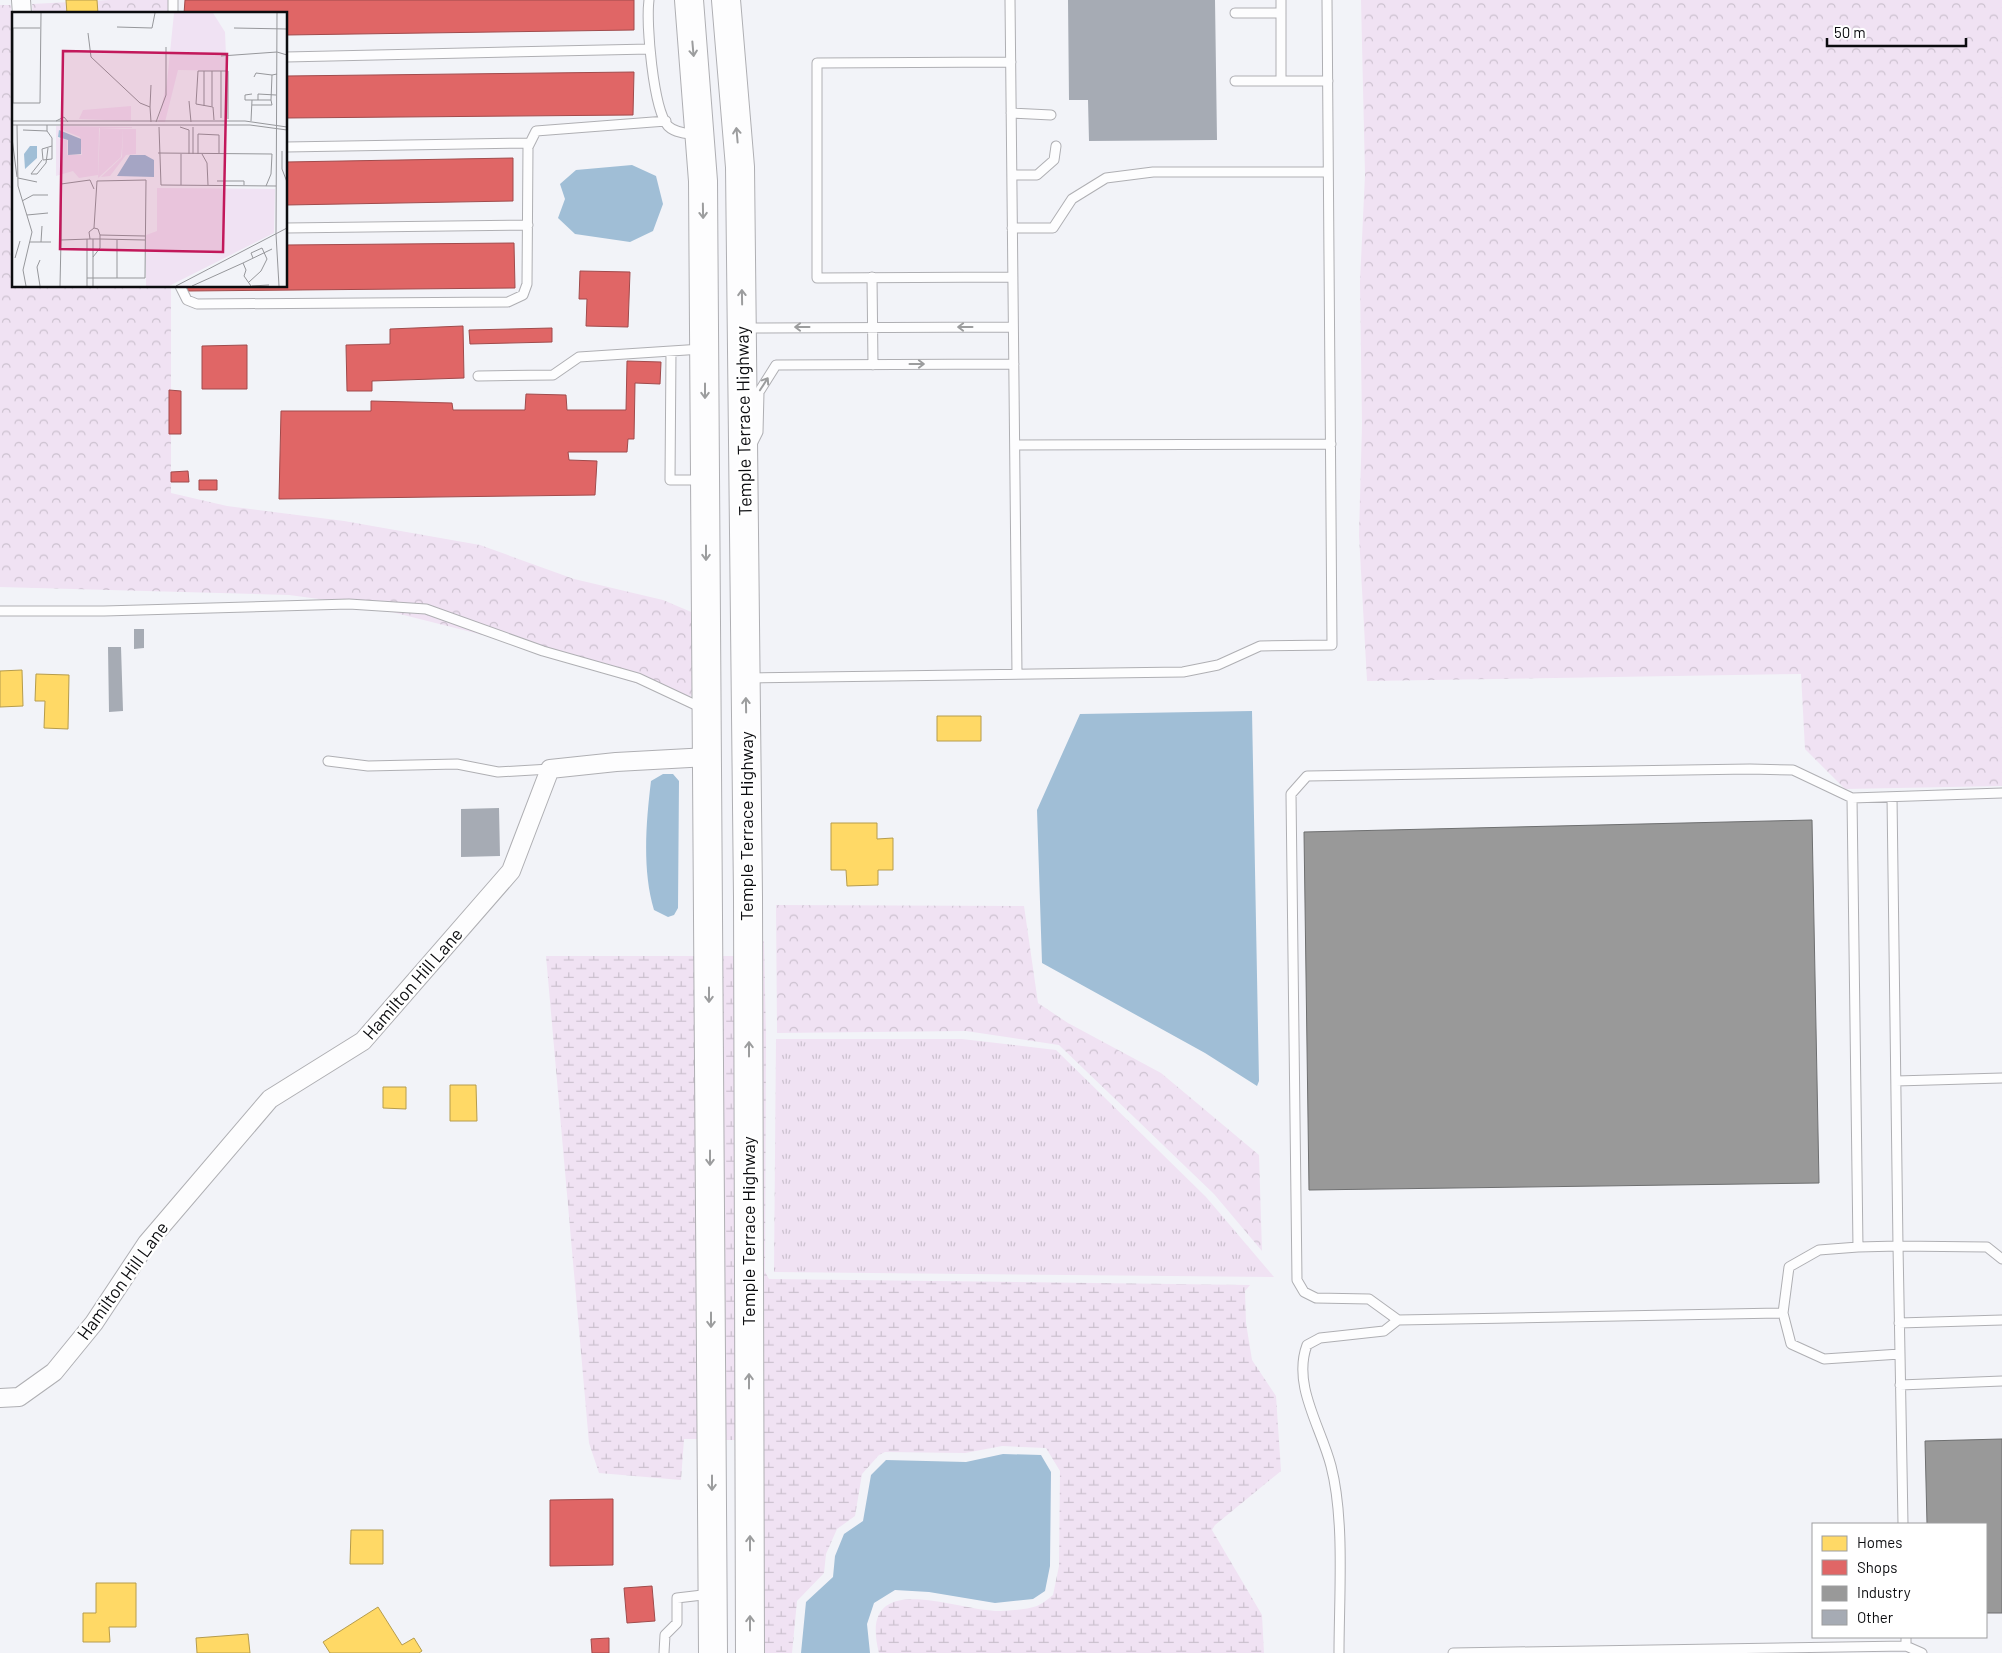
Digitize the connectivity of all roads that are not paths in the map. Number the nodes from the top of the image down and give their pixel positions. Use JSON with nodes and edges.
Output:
{"nodes":[{"id":1,"x":649,"y":0,"type":"edge"},
{"id":2,"x":689,"y":0,"type":"edge"},
{"id":3,"x":726,"y":0,"type":"edge"},
{"id":4,"x":1010,"y":0,"type":"edge"},
{"id":5,"x":1281,"y":0,"type":"edge"},
{"id":6,"x":1327,"y":0,"type":"edge"},
{"id":7,"x":1235,"y":13,"type":"dead end"},
{"id":8,"x":1281,"y":13,"type":"junction"},
{"id":9,"x":650,"y":49,"type":"junction"},
{"id":10,"x":288,"y":57,"type":"edge"},
{"id":11,"x":1011,"y":62,"type":"junction"},
{"id":12,"x":1282,"y":80,"type":"junction"},
{"id":13,"x":1328,"y":81,"type":"junction"},
{"id":14,"x":1235,"y":82,"type":"dead end"},
{"id":15,"x":1011,"y":113,"type":"junction"},
{"id":16,"x":1051,"y":115,"type":"dead end"},
{"id":17,"x":666,"y":121,"type":"junction"},
{"id":18,"x":700,"y":136,"type":"junction"},
{"id":19,"x":530,"y":143,"type":"junction"},
{"id":20,"x":1056,"y":146,"type":"dead end"},
{"id":21,"x":288,"y":147,"type":"edge"},
{"id":22,"x":1328,"y":172,"type":"junction"},
{"id":23,"x":1012,"y":175,"type":"junction"},
{"id":24,"x":528,"y":225,"type":"junction"},
{"id":25,"x":288,"y":228,"type":"edge"},
{"id":26,"x":1012,"y":228,"type":"junction"},
{"id":27,"x":1013,"y":277,"type":"junction"},
{"id":28,"x":872,"y":278,"type":"junction"},
{"id":29,"x":181,"y":288,"type":"edge"},
{"id":30,"x":873,"y":327,"type":"junction"},
{"id":31,"x":1013,"y":327,"type":"junction"},
{"id":32,"x":742,"y":328,"type":"junction"},
{"id":33,"x":705,"y":349,"type":"junction"},
{"id":34,"x":671,"y":351,"type":"junction"},
{"id":35,"x":1014,"y":364,"type":"junction"},
{"id":36,"x":872,"y":365,"type":"junction"},
{"id":37,"x":478,"y":376,"type":"dead end"},
{"id":38,"x":1331,"y":444,"type":"junction"},
{"id":39,"x":1015,"y":446,"type":"junction"},
{"id":40,"x":744,"y":463,"type":"junction"},
{"id":41,"x":706,"y":480,"type":"junction"},
{"id":42,"x":0,"y":611,"type":"edge"},
{"id":43,"x":1017,"y":674,"type":"junction"},
{"id":44,"x":746,"y":678,"type":"junction"},
{"id":45,"x":707,"y":710,"type":"junction"},
{"id":46,"x":708,"y":757,"type":"junction"},
{"id":47,"x":328,"y":761,"type":"dead end"},
{"id":48,"x":550,"y":769,"type":"junction"},
{"id":49,"x":2002,"y":794,"type":"edge"},
{"id":50,"x":1892,"y":797,"type":"junction"},
{"id":51,"x":1852,"y":798,"type":"junction"},
{"id":52,"x":748,"y":946,"type":"junction"},
{"id":53,"x":709,"y":947,"type":"junction"},
{"id":54,"x":2002,"y":1078,"type":"edge"},
{"id":55,"x":1896,"y":1081,"type":"junction"},
{"id":56,"x":1898,"y":1246,"type":"junction"},
{"id":57,"x":1858,"y":1247,"type":"junction"},
{"id":58,"x":2002,"y":1259,"type":"edge"},
{"id":59,"x":1784,"y":1313,"type":"junction"},
{"id":60,"x":1398,"y":1320,"type":"junction"},
{"id":61,"x":2002,"y":1320,"type":"edge"},
{"id":62,"x":1899,"y":1323,"type":"junction"},
{"id":63,"x":1900,"y":1354,"type":"junction"},
{"id":64,"x":2002,"y":1381,"type":"edge"},
{"id":65,"x":1900,"y":1385,"type":"junction"},
{"id":66,"x":0,"y":1398,"type":"edge"},
{"id":67,"x":1903,"y":1523,"type":"edge"},
{"id":68,"x":750,"y":1592,"type":"junction"},
{"id":69,"x":713,"y":1594,"type":"junction"},
{"id":70,"x":1906,"y":1642,"type":"edge"},
{"id":71,"x":664,"y":1653,"type":"edge"},
{"id":72,"x":714,"y":1653,"type":"edge"},
{"id":73,"x":750,"y":1653,"type":"edge"},
{"id":74,"x":1340,"y":1653,"type":"edge"},
{"id":75,"x":1453,"y":1653,"type":"edge"},
{"id":76,"x":1922,"y":1653,"type":"edge"}],
"edges":[{"from":1,"to":9,"type":"lane"},
{"from":2,"to":18,"type":"main road","one_way":true},
{"from":32,"to":3,"type":"main road","name":"Temple Terrace Highway","one_way":true},
{"from":4,"to":11,"type":"lane"},
{"from":5,"to":8,"type":"lane"},
{"from":6,"to":13,"type":"lane"},
{"from":7,"to":8,"type":"lane"},
{"from":8,"to":12,"type":"lane"},
{"from":9,"to":10,"type":"lane"},
{"from":9,"to":17,"type":"lane"},
{"from":11,"to":15,"type":"lane"},
{"from":11,"to":28,"type":"lane"},
{"from":12,"to":13,"type":"lane"},
{"from":12,"to":14,"type":"lane"},
{"from":13,"to":22,"type":"lane"},
{"from":15,"to":16,"type":"lane"},
{"from":15,"to":23,"type":"lane"},
{"from":17,"to":18,"type":"lane"},
{"from":17,"to":19,"type":"lane"},
{"from":18,"to":33,"type":"main road","one_way":true},
{"from":19,"to":21,"type":"lane"},
{"from":19,"to":24,"type":"lane"},
{"from":20,"to":23,"type":"lane"},
{"from":22,"to":26,"type":"lane"},
{"from":22,"to":38,"type":"lane"},
{"from":23,"to":26,"type":"lane"},
{"from":24,"to":25,"type":"lane"},
{"from":24,"to":29,"type":"lane"},
{"from":26,"to":27,"type":"lane"},
{"from":27,"to":28,"type":"lane"},
{"from":27,"to":31,"type":"lane"},
{"from":28,"to":30,"type":"lane"},
{"from":31,"to":30,"type":"lane","one_way":true},
{"from":30,"to":32,"type":"lane","one_way":true},
{"from":30,"to":36,"type":"lane"},
{"from":31,"to":35,"type":"lane"},
{"from":32,"to":40,"type":"main road","name":"Temple Terrace Highway"},
{"from":33,"to":34,"type":"lane"},
{"from":33,"to":41,"type":"main road","one_way":true},
{"from":34,"to":37,"type":"lane"},
{"from":34,"to":41,"type":"lane"},
{"from":36,"to":35,"type":"lane","one_way":true},
{"from":35,"to":39,"type":"lane"},
{"from":40,"to":36,"type":"lane","one_way":true},
{"from":38,"to":39,"type":"lane"},
{"from":38,"to":43,"type":"lane"},
{"from":39,"to":43,"type":"lane"},
{"from":40,"to":44,"type":"main road","name":"Temple Terrace Highway"},
{"from":41,"to":45,"type":"main road","one_way":true},
{"from":42,"to":45,"type":"lane"},
{"from":43,"to":44,"type":"lane"},
{"from":52,"to":44,"type":"main road","name":"Temple Terrace Highway","one_way":true},
{"from":45,"to":46,"type":"main road"},
{"from":46,"to":48,"type":"street"},
{"from":46,"to":53,"type":"main road"},
{"from":47,"to":48,"type":"lane"},
{"from":48,"to":66,"type":"street","name":"Hamilton Hill Lane"},
{"from":49,"to":50,"type":"lane"},
{"from":50,"to":51,"type":"lane"},
{"from":50,"to":55,"type":"lane"},
{"from":51,"to":57,"type":"lane"},
{"from":51,"to":60,"type":"lane"},
{"from":52,"to":53,"type":"main road"},
{"from":68,"to":52,"type":"main road","name":"Temple Terrace Highway","one_way":true},
{"from":53,"to":69,"type":"main road","one_way":true},
{"from":54,"to":55,"type":"lane"},
{"from":55,"to":56,"type":"lane"},
{"from":56,"to":57,"type":"lane"},
{"from":56,"to":58,"type":"lane"},
{"from":56,"to":62,"type":"lane"},
{"from":57,"to":59,"type":"lane"},
{"from":59,"to":60,"type":"lane"},
{"from":59,"to":63,"type":"lane"},
{"from":60,"to":74,"type":"lane"},
{"from":61,"to":62,"type":"lane"},
{"from":62,"to":63,"type":"lane"},
{"from":63,"to":65,"type":"lane"},
{"from":64,"to":65,"type":"lane"},
{"from":65,"to":67,"type":"lane"},
{"from":68,"to":69,"type":"main road"},
{"from":73,"to":68,"type":"main road","name":"Temple Terrace Highway","one_way":true},
{"from":69,"to":71,"type":"lane"},
{"from":69,"to":72,"type":"main road"},
{"from":70,"to":75,"type":"lane"},
{"from":70,"to":76,"type":"lane"}]}
